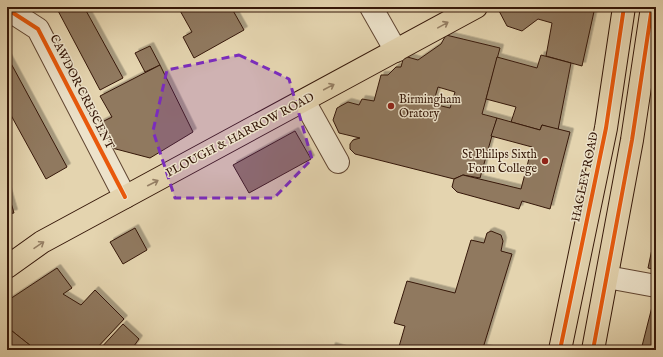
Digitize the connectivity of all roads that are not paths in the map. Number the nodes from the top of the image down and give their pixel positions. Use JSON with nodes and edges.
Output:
{"nodes":[{"id":1,"x":372,"y":7,"type":"edge"},
{"id":2,"x":476,"y":7,"type":"edge"},
{"id":3,"x":624,"y":7,"type":"edge"},
{"id":4,"x":652,"y":7,"type":"edge"},
{"id":5,"x":7,"y":9,"type":"edge"},
{"id":6,"x":396,"y":51,"type":"junction"},
{"id":7,"x":304,"y":101,"type":"junction"},
{"id":8,"x":338,"y":162,"type":"dead end"},
{"id":9,"x":125,"y":197,"type":"junction"},
{"id":10,"x":7,"y":267,"type":"edge"},
{"id":11,"x":607,"y":277,"type":"junction"},
{"id":12,"x":656,"y":286,"type":"edge"},
{"id":13,"x":560,"y":350,"type":"edge"},
{"id":14,"x":593,"y":350,"type":"edge"}],
"edges":[{"from":1,"to":6,"type":"street"},
{"from":6,"to":2,"type":"main road","name":"PLOUGH & HARROW ROAD","one_way":true},
{"from":3,"to":13,"type":"main road","name":"HAGLEY ROAD"},
{"from":4,"to":11,"type":"main road"},
{"from":5,"to":9,"type":"street","name":"CAWDOR CRESCENT"},
{"from":7,"to":6,"type":"main road","name":"PLOUGH & HARROW ROAD","one_way":true},
{"from":7,"to":8,"type":"street"},
{"from":9,"to":7,"type":"main road","name":"PLOUGH & HARROW ROAD","one_way":true},
{"from":10,"to":9,"type":"main road","name":"PLOUGH & HARROW ROAD","one_way":true},
{"from":11,"to":12,"type":"street"},
{"from":11,"to":14,"type":"main road"}]}
